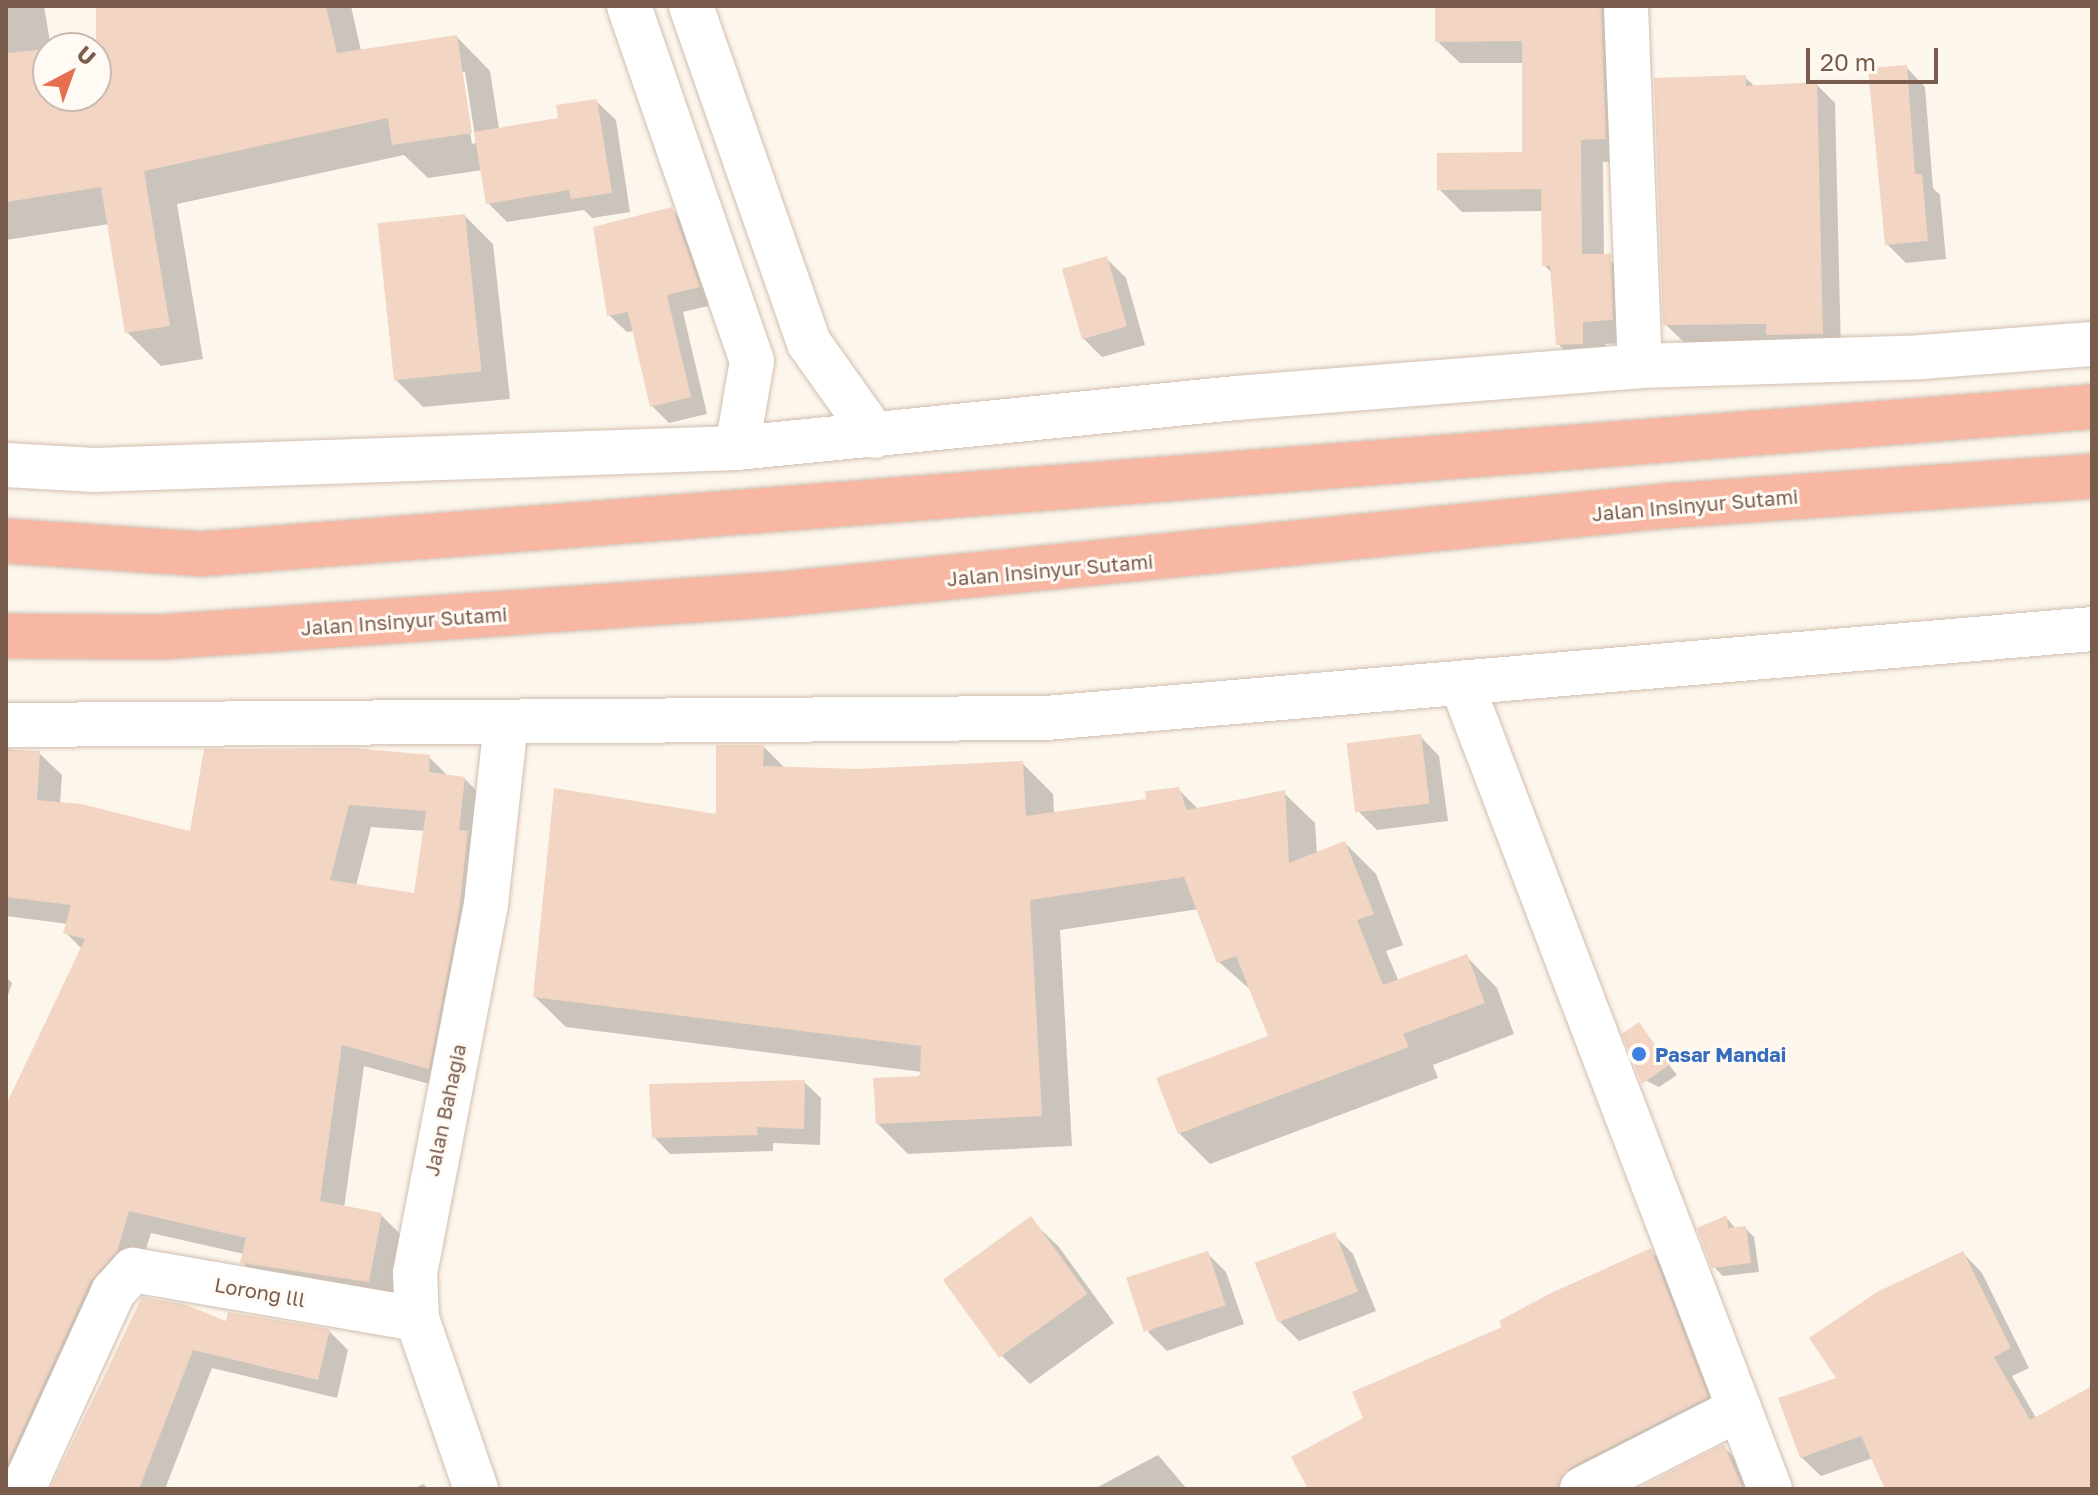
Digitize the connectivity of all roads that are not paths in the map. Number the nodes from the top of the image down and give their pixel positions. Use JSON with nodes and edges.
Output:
{"nodes":[{"id":1,"x":629,"y":6,"type":"edge"},
{"id":2,"x":691,"y":6,"type":"edge"},
{"id":3,"x":1626,"y":6,"type":"edge"},
{"id":4,"x":809,"y":343,"type":"junction"},
{"id":5,"x":2092,"y":344,"type":"edge"},
{"id":6,"x":752,"y":361,"type":"junction"},
{"id":7,"x":1640,"y":366,"type":"junction"},
{"id":8,"x":2092,"y":407,"type":"edge"},
{"id":9,"x":875,"y":436,"type":"junction"},
{"id":10,"x":737,"y":448,"type":"junction"},
{"id":11,"x":6,"y":465,"type":"edge"},
{"id":12,"x":2092,"y":476,"type":"edge"},
{"id":13,"x":6,"y":541,"type":"edge"},
{"id":14,"x":2092,"y":629,"type":"edge"},
{"id":15,"x":6,"y":636,"type":"edge"},
{"id":16,"x":1462,"y":685,"type":"junction"},
{"id":17,"x":506,"y":723,"type":"junction"},
{"id":18,"x":6,"y":725,"type":"edge"},
{"id":19,"x":417,"y":1319,"type":"junction"},
{"id":20,"x":1737,"y":1410,"type":"junction"},
{"id":21,"x":23,"y":1489,"type":"edge"},
{"id":22,"x":476,"y":1489,"type":"edge"},
{"id":23,"x":1582,"y":1489,"type":"edge"},
{"id":24,"x":1770,"y":1489,"type":"edge"}],
"edges":[{"from":1,"to":6,"type":"street"},
{"from":2,"to":4,"type":"street"},
{"from":3,"to":7,"type":"street"},
{"from":4,"to":6,"type":"street"},
{"from":4,"to":9,"type":"street"},
{"from":5,"to":7,"type":"street"},
{"from":6,"to":10,"type":"street"},
{"from":7,"to":9,"type":"street"},
{"from":8,"to":13,"type":"highway"},
{"from":9,"to":10,"type":"street"},
{"from":10,"to":11,"type":"street"},
{"from":12,"to":15,"type":"highway","name":"Jalan Insinyur Sutami"},
{"from":14,"to":16,"type":"street"},
{"from":16,"to":17,"type":"street"},
{"from":16,"to":20,"type":"street"},
{"from":17,"to":18,"type":"street"},
{"from":17,"to":19,"type":"street","name":"Jalan Bahagia"},
{"from":19,"to":21,"type":"street","name":"Lorong lll"},
{"from":19,"to":22,"type":"street","name":"Jalan Bahagia"},
{"from":20,"to":23,"type":"street"},
{"from":20,"to":24,"type":"street"}]}
